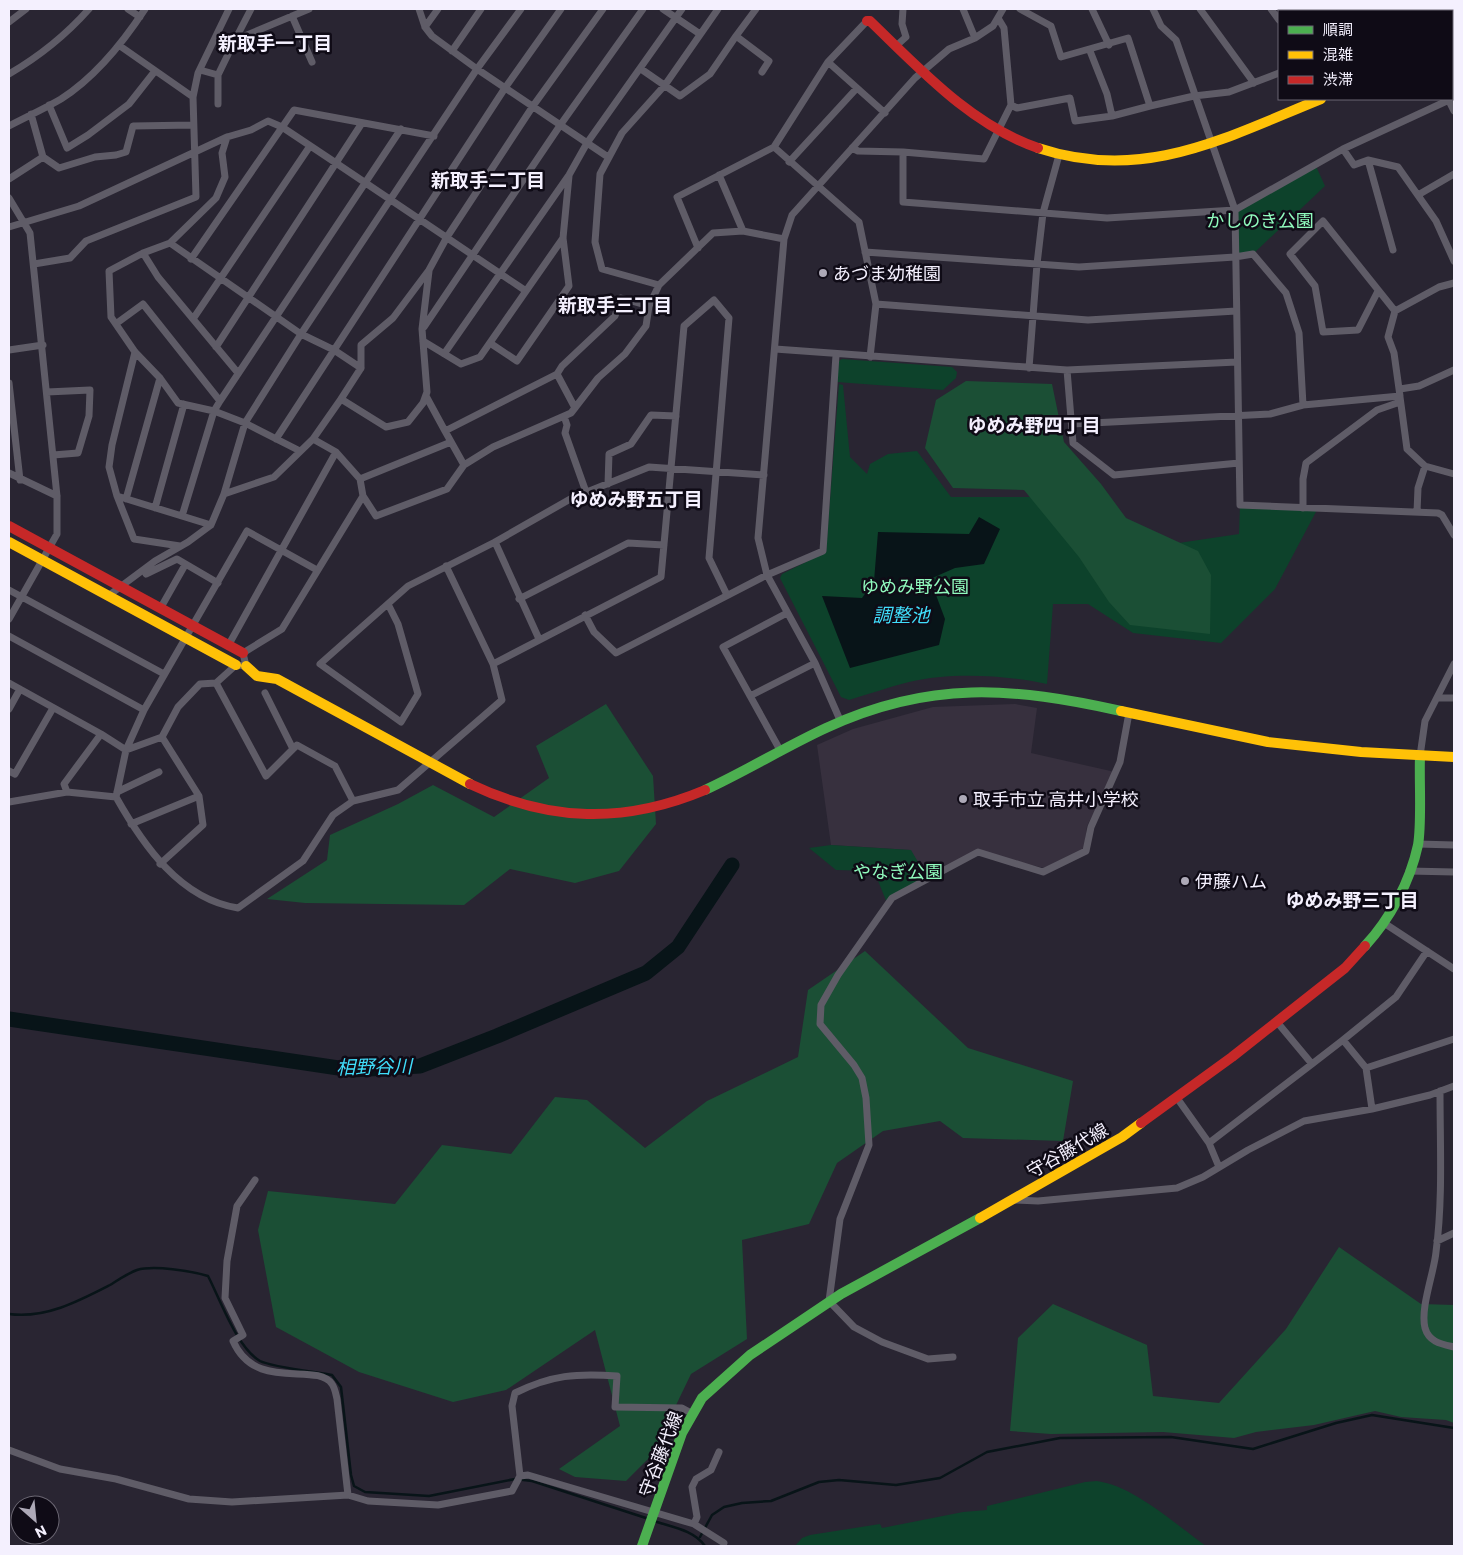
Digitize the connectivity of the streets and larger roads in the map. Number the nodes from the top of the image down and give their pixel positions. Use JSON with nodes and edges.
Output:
{"nodes":[{"id":1,"x":26,"y":9,"type":"edge"},
{"id":2,"x":89,"y":9,"type":"edge"},
{"id":3,"x":128,"y":9,"type":"edge"},
{"id":4,"x":145,"y":9,"type":"edge"},
{"id":5,"x":229,"y":9,"type":"edge"},
{"id":6,"x":251,"y":9,"type":"edge"},
{"id":7,"x":310,"y":9,"type":"edge"},
{"id":8,"x":419,"y":9,"type":"edge"},
{"id":9,"x":438,"y":9,"type":"edge"},
{"id":10,"x":481,"y":9,"type":"edge"},
{"id":11,"x":521,"y":9,"type":"edge"},
{"id":12,"x":561,"y":9,"type":"edge"},
{"id":13,"x":603,"y":9,"type":"edge"},
{"id":14,"x":643,"y":9,"type":"edge"},
{"id":15,"x":663,"y":9,"type":"edge"},
{"id":16,"x":682,"y":9,"type":"edge"},
{"id":17,"x":718,"y":9,"type":"edge"},
{"id":18,"x":756,"y":9,"type":"edge"},
{"id":19,"x":903,"y":9,"type":"edge"},
{"id":20,"x":963,"y":9,"type":"edge"},
{"id":21,"x":1003,"y":9,"type":"edge"},
{"id":22,"x":1020,"y":9,"type":"edge"},
{"id":23,"x":1092,"y":9,"type":"edge"},
{"id":24,"x":1200,"y":9,"type":"edge"},
{"id":25,"x":1155,"y":10,"type":"edge"},
{"id":26,"x":292,"y":16,"type":"junction"},
{"id":27,"x":140,"y":17,"type":"junction"},
{"id":28,"x":676,"y":18,"type":"junction"},
{"id":29,"x":998,"y":18,"type":"junction"},
{"id":30,"x":867,"y":21,"type":"joint"},
{"id":31,"x":9,"y":22,"type":"edge"},
{"id":32,"x":425,"y":27,"type":"junction"},
{"id":33,"x":700,"y":34,"type":"junction"},
{"id":34,"x":736,"y":36,"type":"junction"},
{"id":35,"x":976,"y":38,"type":"junction"},
{"id":36,"x":235,"y":40,"type":"junction"},
{"id":37,"x":1109,"y":45,"type":"junction"},
{"id":38,"x":120,"y":46,"type":"junction"},
{"id":39,"x":896,"y":46,"type":"junction"},
{"id":40,"x":1090,"y":50,"type":"junction"},
{"id":41,"x":452,"y":51,"type":"junction"},
{"id":42,"x":312,"y":62,"type":"dead end"},
{"id":43,"x":828,"y":62,"type":"junction"},
{"id":44,"x":477,"y":69,"type":"junction"},
{"id":45,"x":641,"y":69,"type":"junction"},
{"id":46,"x":200,"y":70,"type":"junction"},
{"id":47,"x":155,"y":71,"type":"junction"},
{"id":48,"x":762,"y":72,"type":"dead end"},
{"id":49,"x":922,"y":72,"type":"junction"},
{"id":50,"x":9,"y":74,"type":"edge"},
{"id":51,"x":1278,"y":74,"type":"edge"},
{"id":52,"x":218,"y":75,"type":"junction"},
{"id":53,"x":1254,"y":83,"type":"junction"},
{"id":54,"x":665,"y":85,"type":"junction"},
{"id":55,"x":505,"y":88,"type":"junction"},
{"id":56,"x":857,"y":88,"type":"junction"},
{"id":57,"x":1194,"y":96,"type":"junction"},
{"id":58,"x":194,"y":97,"type":"junction"},
{"id":59,"x":1318,"y":100,"type":"edge"},
{"id":60,"x":1446,"y":100,"type":"edge"},
{"id":61,"x":218,"y":104,"type":"dead end"},
{"id":62,"x":49,"y":105,"type":"junction"},
{"id":63,"x":1012,"y":105,"type":"junction"},
{"id":64,"x":533,"y":106,"type":"junction"},
{"id":65,"x":1150,"y":106,"type":"junction"},
{"id":66,"x":884,"y":113,"type":"junction"},
{"id":67,"x":31,"y":114,"type":"junction"},
{"id":68,"x":1112,"y":116,"type":"junction"},
{"id":69,"x":362,"y":123,"type":"junction"},
{"id":70,"x":561,"y":124,"type":"junction"},
{"id":71,"x":193,"y":125,"type":"junction"},
{"id":72,"x":9,"y":126,"type":"edge"},
{"id":73,"x":282,"y":127,"type":"junction"},
{"id":74,"x":401,"y":129,"type":"junction"},
{"id":75,"x":998,"y":132,"type":"junction"},
{"id":76,"x":434,"y":136,"type":"junction"},
{"id":77,"x":227,"y":137,"type":"junction"},
{"id":78,"x":1212,"y":141,"type":"junction"},
{"id":79,"x":587,"y":143,"type":"junction"},
{"id":80,"x":310,"y":146,"type":"junction"},
{"id":81,"x":774,"y":147,"type":"junction"},
{"id":82,"x":852,"y":148,"type":"junction"},
{"id":83,"x":1343,"y":149,"type":"junction"},
{"id":84,"x":196,"y":152,"type":"junction"},
{"id":85,"x":902,"y":152,"type":"junction"},
{"id":86,"x":1059,"y":155,"type":"junction"},
{"id":87,"x":43,"y":157,"type":"junction"},
{"id":88,"x":608,"y":157,"type":"junction"},
{"id":89,"x":1368,"y":160,"type":"junction"},
{"id":90,"x":789,"y":162,"type":"junction"},
{"id":91,"x":336,"y":163,"type":"junction"},
{"id":92,"x":1454,"y":174,"type":"edge"},
{"id":93,"x":569,"y":175,"type":"junction"},
{"id":94,"x":719,"y":175,"type":"junction"},
{"id":95,"x":9,"y":180,"type":"edge"},
{"id":96,"x":364,"y":182,"type":"junction"},
{"id":97,"x":817,"y":186,"type":"junction"},
{"id":98,"x":1418,"y":195,"type":"junction"},
{"id":99,"x":9,"y":198,"type":"edge"},
{"id":100,"x":391,"y":200,"type":"junction"},
{"id":101,"x":1235,"y":210,"type":"junction"},
{"id":102,"x":1044,"y":213,"type":"junction"},
{"id":103,"x":421,"y":220,"type":"junction"},
{"id":104,"x":24,"y":223,"type":"junction"},
{"id":105,"x":9,"y":227,"type":"edge"},
{"id":106,"x":743,"y":231,"type":"junction"},
{"id":107,"x":447,"y":237,"type":"junction"},
{"id":108,"x":563,"y":238,"type":"junction"},
{"id":109,"x":784,"y":239,"type":"junction"},
{"id":110,"x":170,"y":243,"type":"junction"},
{"id":111,"x":698,"y":248,"type":"junction"},
{"id":112,"x":1393,"y":250,"type":"dead end"},
{"id":113,"x":865,"y":252,"type":"junction"},
{"id":114,"x":142,"y":253,"type":"junction"},
{"id":115,"x":474,"y":254,"type":"junction"},
{"id":116,"x":1236,"y":257,"type":"junction"},
{"id":117,"x":191,"y":259,"type":"junction"},
{"id":118,"x":1454,"y":260,"type":"edge"},
{"id":119,"x":34,"y":264,"type":"junction"},
{"id":120,"x":1037,"y":264,"type":"junction"},
{"id":121,"x":429,"y":270,"type":"junction"},
{"id":122,"x":502,"y":273,"type":"junction"},
{"id":123,"x":220,"y":279,"type":"junction"},
{"id":124,"x":1454,"y":283,"type":"edge"},
{"id":125,"x":659,"y":285,"type":"junction"},
{"id":126,"x":526,"y":291,"type":"junction"},
{"id":127,"x":1378,"y":291,"type":"junction"},
{"id":128,"x":248,"y":298,"type":"junction"},
{"id":129,"x":876,"y":304,"type":"junction"},
{"id":130,"x":649,"y":306,"type":"junction"},
{"id":131,"x":1236,"y":311,"type":"junction"},
{"id":132,"x":1396,"y":311,"type":"junction"},
{"id":133,"x":1033,"y":316,"type":"junction"},
{"id":134,"x":276,"y":317,"type":"junction"},
{"id":135,"x":193,"y":319,"type":"junction"},
{"id":136,"x":117,"y":323,"type":"junction"},
{"id":137,"x":422,"y":329,"type":"junction"},
{"id":138,"x":301,"y":334,"type":"junction"},
{"id":139,"x":422,"y":341,"type":"junction"},
{"id":140,"x":490,"y":343,"type":"junction"},
{"id":141,"x":43,"y":346,"type":"junction"},
{"id":142,"x":216,"y":347,"type":"junction"},
{"id":143,"x":9,"y":350,"type":"edge"},
{"id":144,"x":334,"y":350,"type":"junction"},
{"id":145,"x":775,"y":350,"type":"junction"},
{"id":146,"x":135,"y":352,"type":"junction"},
{"id":147,"x":444,"y":354,"type":"junction"},
{"id":148,"x":836,"y":355,"type":"junction"},
{"id":149,"x":870,"y":357,"type":"junction"},
{"id":150,"x":1237,"y":362,"type":"junction"},
{"id":151,"x":362,"y":368,"type":"junction"},
{"id":152,"x":1029,"y":368,"type":"junction"},
{"id":153,"x":1067,"y":370,"type":"junction"},
{"id":154,"x":1454,"y":370,"type":"edge"},
{"id":155,"x":238,"y":373,"type":"junction"},
{"id":156,"x":558,"y":374,"type":"junction"},
{"id":157,"x":160,"y":378,"type":"junction"},
{"id":158,"x":9,"y":383,"type":"edge"},
{"id":159,"x":47,"y":392,"type":"junction"},
{"id":160,"x":426,"y":396,"type":"junction"},
{"id":161,"x":1400,"y":396,"type":"junction"},
{"id":162,"x":341,"y":399,"type":"junction"},
{"id":163,"x":220,"y":401,"type":"junction"},
{"id":164,"x":184,"y":404,"type":"junction"},
{"id":165,"x":1303,"y":405,"type":"junction"},
{"id":166,"x":574,"y":406,"type":"junction"},
{"id":167,"x":214,"y":411,"type":"junction"},
{"id":168,"x":1238,"y":415,"type":"junction"},
{"id":169,"x":564,"y":416,"type":"junction"},
{"id":170,"x":676,"y":416,"type":"junction"},
{"id":171,"x":245,"y":423,"type":"junction"},
{"id":172,"x":1072,"y":424,"type":"junction"},
{"id":173,"x":445,"y":431,"type":"junction"},
{"id":174,"x":276,"y":439,"type":"junction"},
{"id":175,"x":313,"y":439,"type":"junction"},
{"id":176,"x":451,"y":442,"type":"junction"},
{"id":177,"x":300,"y":451,"type":"junction"},
{"id":178,"x":336,"y":452,"type":"junction"},
{"id":179,"x":53,"y":456,"type":"junction"},
{"id":180,"x":1239,"y":463,"type":"junction"},
{"id":181,"x":464,"y":465,"type":"junction"},
{"id":182,"x":1425,"y":466,"type":"junction"},
{"id":183,"x":671,"y":469,"type":"junction"},
{"id":184,"x":717,"y":472,"type":"junction"},
{"id":185,"x":9,"y":473,"type":"edge"},
{"id":186,"x":1454,"y":474,"type":"edge"},
{"id":187,"x":764,"y":475,"type":"junction"},
{"id":188,"x":360,"y":479,"type":"junction"},
{"id":189,"x":20,"y":480,"type":"junction"},
{"id":190,"x":608,"y":484,"type":"junction"},
{"id":191,"x":586,"y":492,"type":"junction"},
{"id":192,"x":224,"y":494,"type":"junction"},
{"id":193,"x":57,"y":496,"type":"junction"},
{"id":194,"x":116,"y":496,"type":"junction"},
{"id":195,"x":363,"y":496,"type":"junction"},
{"id":196,"x":126,"y":499,"type":"junction"},
{"id":197,"x":155,"y":508,"type":"junction"},
{"id":198,"x":1303,"y":508,"type":"junction"},
{"id":199,"x":1418,"y":512,"type":"junction"},
{"id":200,"x":182,"y":516,"type":"junction"},
{"id":201,"x":9,"y":526,"type":"edge"},
{"id":202,"x":211,"y":526,"type":"junction"},
{"id":203,"x":1454,"y":535,"type":"edge"},
{"id":204,"x":9,"y":542,"type":"edge"},
{"id":205,"x":495,"y":542,"type":"junction"},
{"id":206,"x":664,"y":545,"type":"junction"},
{"id":207,"x":180,"y":546,"type":"junction"},
{"id":208,"x":48,"y":548,"type":"junction"},
{"id":209,"x":282,"y":549,"type":"junction"},
{"id":210,"x":42,"y":560,"type":"junction"},
{"id":211,"x":185,"y":565,"type":"junction"},
{"id":212,"x":446,"y":566,"type":"junction"},
{"id":213,"x":317,"y":570,"type":"junction"},
{"id":214,"x":146,"y":574,"type":"dead end"},
{"id":215,"x":767,"y":575,"type":"junction"},
{"id":216,"x":218,"y":583,"type":"junction"},
{"id":217,"x":120,"y":587,"type":"junction"},
{"id":218,"x":9,"y":590,"type":"edge"},
{"id":219,"x":727,"y":595,"type":"junction"},
{"id":220,"x":22,"y":596,"type":"junction"},
{"id":221,"x":108,"y":596,"type":"junction"},
{"id":222,"x":519,"y":599,"type":"junction"},
{"id":223,"x":388,"y":604,"type":"junction"},
{"id":224,"x":160,"y":609,"type":"junction"},
{"id":225,"x":788,"y":613,"type":"junction"},
{"id":226,"x":585,"y":615,"type":"junction"},
{"id":227,"x":9,"y":619,"type":"edge"},
{"id":228,"x":192,"y":625,"type":"junction"},
{"id":229,"x":9,"y":636,"type":"edge"},
{"id":230,"x":184,"y":637,"type":"junction"},
{"id":231,"x":539,"y":639,"type":"junction"},
{"id":232,"x":228,"y":646,"type":"junction"},
{"id":233,"x":243,"y":653,"type":"junction"},
{"id":234,"x":814,"y":663,"type":"junction"},
{"id":235,"x":493,"y":664,"type":"junction"},
{"id":236,"x":1454,"y":664,"type":"edge"},
{"id":237,"x":241,"y":666,"type":"junction"},
{"id":238,"x":164,"y":674,"type":"junction"},
{"id":239,"x":9,"y":683,"type":"edge"},
{"id":240,"x":216,"y":683,"type":"junction"},
{"id":241,"x":20,"y":690,"type":"junction"},
{"id":242,"x":265,"y":693,"type":"dead end"},
{"id":243,"x":750,"y":696,"type":"junction"},
{"id":244,"x":1437,"y":698,"type":"junction"},
{"id":245,"x":1454,"y":698,"type":"edge"},
{"id":246,"x":9,"y":708,"type":"edge"},
{"id":247,"x":53,"y":708,"type":"junction"},
{"id":248,"x":144,"y":710,"type":"junction"},
{"id":249,"x":1129,"y":713,"type":"junction"},
{"id":250,"x":840,"y":720,"type":"junction"},
{"id":251,"x":101,"y":734,"type":"junction"},
{"id":252,"x":162,"y":737,"type":"junction"},
{"id":253,"x":126,"y":750,"type":"junction"},
{"id":254,"x":293,"y":750,"type":"junction"},
{"id":255,"x":780,"y":750,"type":"junction"},
{"id":256,"x":1420,"y":756,"type":"junction"},
{"id":257,"x":1454,"y":757,"type":"edge"},
{"id":258,"x":429,"y":764,"type":"junction"},
{"id":259,"x":9,"y":771,"type":"edge"},
{"id":260,"x":159,"y":772,"type":"dead end"},
{"id":261,"x":68,"y":792,"type":"junction"},
{"id":262,"x":116,"y":794,"type":"junction"},
{"id":263,"x":198,"y":796,"type":"junction"},
{"id":264,"x":353,"y":801,"type":"junction"},
{"id":265,"x":9,"y":802,"type":"edge"},
{"id":266,"x":131,"y":824,"type":"junction"},
{"id":267,"x":1418,"y":844,"type":"junction"},
{"id":268,"x":1454,"y":844,"type":"edge"},
{"id":269,"x":160,"y":864,"type":"junction"},
{"id":270,"x":1409,"y":871,"type":"junction"},
{"id":271,"x":1454,"y":872,"type":"edge"},
{"id":272,"x":1384,"y":923,"type":"junction"},
{"id":273,"x":1428,"y":951,"type":"junction"},
{"id":274,"x":1454,"y":969,"type":"edge"},
{"id":275,"x":1277,"y":1022,"type":"junction"},
{"id":276,"x":1454,"y":1039,"type":"edge"},
{"id":277,"x":1343,"y":1040,"type":"junction"},
{"id":278,"x":1312,"y":1064,"type":"junction"},
{"id":279,"x":1366,"y":1068,"type":"junction"},
{"id":280,"x":1454,"y":1086,"type":"edge"},
{"id":281,"x":1440,"y":1091,"type":"junction"},
{"id":282,"x":1177,"y":1098,"type":"junction"},
{"id":283,"x":1372,"y":1109,"type":"junction"},
{"id":284,"x":1209,"y":1143,"type":"junction"},
{"id":285,"x":1219,"y":1167,"type":"junction"},
{"id":286,"x":255,"y":1180,"type":"dead end"},
{"id":287,"x":1014,"y":1200,"type":"junction"},
{"id":288,"x":1454,"y":1233,"type":"edge"},
{"id":289,"x":1437,"y":1241,"type":"junction"},
{"id":290,"x":829,"y":1301,"type":"junction"},
{"id":291,"x":1454,"y":1348,"type":"edge"},
{"id":292,"x":953,"y":1357,"type":"dead end"},
{"id":293,"x":692,"y":1414,"type":"junction"},
{"id":294,"x":9,"y":1450,"type":"edge"},
{"id":295,"x":719,"y":1452,"type":"dead end"},
{"id":296,"x":520,"y":1476,"type":"junction"},
{"id":297,"x":348,"y":1495,"type":"junction"},
{"id":298,"x":653,"y":1517,"type":"junction"},
{"id":299,"x":697,"y":1525,"type":"junction"},
{"id":300,"x":642,"y":1546,"type":"edge"},
{"id":301,"x":724,"y":1546,"type":"edge"}],
"edges":[{"from":1,"to":31,"type":"street"},
{"from":2,"to":50,"type":"street"},
{"from":3,"to":27,"type":"street"},
{"from":4,"to":27,"type":"street"},
{"from":5,"to":46,"type":"street"},
{"from":6,"to":36,"type":"street"},
{"from":7,"to":26,"type":"street"},
{"from":8,"to":32,"type":"street"},
{"from":9,"to":32,"type":"street"},
{"from":10,"to":41,"type":"street"},
{"from":11,"to":44,"type":"street"},
{"from":12,"to":55,"type":"street"},
{"from":13,"to":64,"type":"street"},
{"from":14,"to":70,"type":"street"},
{"from":15,"to":28,"type":"street"},
{"from":16,"to":28,"type":"street"},
{"from":17,"to":33,"type":"street"},
{"from":18,"to":34,"type":"street"},
{"from":19,"to":39,"type":"street"},
{"from":20,"to":35,"type":"street"},
{"from":21,"to":29,"type":"street"},
{"from":22,"to":40,"type":"street"},
{"from":23,"to":37,"type":"street"},
{"from":24,"to":53,"type":"street"},
{"from":25,"to":57,"type":"street"},
{"from":26,"to":36,"type":"street"},
{"from":26,"to":42,"type":"street"},
{"from":27,"to":38,"type":"street"},
{"from":28,"to":33,"type":"street"},
{"from":28,"to":45,"type":"street"},
{"from":29,"to":35,"type":"street"},
{"from":29,"to":63,"type":"street"},
{"from":30,"to":39,"type":"street"},
{"from":30,"to":43,"type":"street"},
{"from":32,"to":41,"type":"street"},
{"from":33,"to":54,"type":"street"},
{"from":34,"to":48,"type":"street"},
{"from":34,"to":54,"type":"street"},
{"from":35,"to":49,"type":"street"},
{"from":36,"to":52,"type":"street"},
{"from":37,"to":40,"type":"street"},
{"from":37,"to":65,"type":"street"},
{"from":38,"to":47,"type":"street"},
{"from":38,"to":62,"type":"street"},
{"from":39,"to":49,"type":"street"},
{"from":40,"to":68,"type":"street"},
{"from":41,"to":44,"type":"street"},
{"from":43,"to":56,"type":"street"},
{"from":43,"to":81,"type":"street"},
{"from":44,"to":55,"type":"street"},
{"from":44,"to":76,"type":"street"},
{"from":45,"to":54,"type":"street"},
{"from":45,"to":79,"type":"street"},
{"from":46,"to":52,"type":"street"},
{"from":46,"to":58,"type":"street"},
{"from":47,"to":58,"type":"street"},
{"from":47,"to":62,"type":"street"},
{"from":49,"to":66,"type":"street"},
{"from":49,"to":75,"type":"street"},
{"from":51,"to":53,"type":"street"},
{"from":52,"to":61,"type":"street"},
{"from":53,"to":57,"type":"street"},
{"from":54,"to":88,"type":"street"},
{"from":55,"to":64,"type":"street"},
{"from":55,"to":103,"type":"street"},
{"from":56,"to":66,"type":"street"},
{"from":56,"to":90,"type":"street"},
{"from":57,"to":65,"type":"street"},
{"from":57,"to":78,"type":"street"},
{"from":58,"to":71,"type":"street"},
{"from":59,"to":78,"type":"street"},
{"from":60,"to":83,"type":"street"},
{"from":62,"to":67,"type":"street"},
{"from":63,"to":68,"type":"street"},
{"from":63,"to":75,"type":"street"},
{"from":64,"to":70,"type":"street"},
{"from":64,"to":107,"type":"street"},
{"from":65,"to":68,"type":"street"},
{"from":66,"to":82,"type":"street"},
{"from":67,"to":72,"type":"street"},
{"from":67,"to":87,"type":"street"},
{"from":69,"to":73,"type":"street"},
{"from":69,"to":74,"type":"street"},
{"from":69,"to":91,"type":"street"},
{"from":70,"to":79,"type":"street"},
{"from":70,"to":115,"type":"street"},
{"from":71,"to":84,"type":"street"},
{"from":71,"to":87,"type":"street"},
{"from":73,"to":77,"type":"street"},
{"from":73,"to":80,"type":"street"},
{"from":73,"to":117,"type":"street"},
{"from":74,"to":76,"type":"street"},
{"from":74,"to":96,"type":"street"},
{"from":75,"to":85,"type":"street"},
{"from":75,"to":86,"type":"street"},
{"from":76,"to":100,"type":"street"},
{"from":77,"to":84,"type":"street"},
{"from":77,"to":110,"type":"street"},
{"from":78,"to":86,"type":"street"},
{"from":78,"to":101,"type":"street"},
{"from":79,"to":88,"type":"street"},
{"from":79,"to":93,"type":"street"},
{"from":80,"to":91,"type":"street"},
{"from":80,"to":123,"type":"street"},
{"from":81,"to":90,"type":"street"},
{"from":81,"to":94,"type":"street"},
{"from":82,"to":85,"type":"street"},
{"from":82,"to":97,"type":"street"},
{"from":83,"to":89,"type":"street"},
{"from":83,"to":101,"type":"street"},
{"from":84,"to":104,"type":"street"},
{"from":84,"to":119,"type":"street"},
{"from":85,"to":102,"type":"street"},
{"from":86,"to":102,"type":"street"},
{"from":87,"to":95,"type":"street"},
{"from":88,"to":125,"type":"street"},
{"from":89,"to":98,"type":"street"},
{"from":89,"to":112,"type":"street"},
{"from":90,"to":97,"type":"street"},
{"from":91,"to":96,"type":"street"},
{"from":91,"to":128,"type":"street"},
{"from":92,"to":98,"type":"street"},
{"from":93,"to":108,"type":"street"},
{"from":93,"to":122,"type":"street"},
{"from":94,"to":106,"type":"street"},
{"from":94,"to":111,"type":"street"},
{"from":96,"to":100,"type":"street"},
{"from":96,"to":134,"type":"street"},
{"from":97,"to":109,"type":"street"},
{"from":97,"to":113,"type":"street"},
{"from":98,"to":118,"type":"street"},
{"from":99,"to":104,"type":"street"},
{"from":100,"to":103,"type":"street"},
{"from":100,"to":138,"type":"street"},
{"from":101,"to":102,"type":"street"},
{"from":101,"to":116,"type":"street"},
{"from":102,"to":120,"type":"street"},
{"from":103,"to":107,"type":"street"},
{"from":103,"to":144,"type":"street"},
{"from":104,"to":105,"type":"street"},
{"from":104,"to":119,"type":"street"},
{"from":106,"to":109,"type":"street"},
{"from":106,"to":111,"type":"street"},
{"from":107,"to":115,"type":"street"},
{"from":107,"to":121,"type":"street"},
{"from":108,"to":126,"type":"street"},
{"from":108,"to":140,"type":"street"},
{"from":109,"to":145,"type":"street"},
{"from":110,"to":114,"type":"street"},
{"from":110,"to":117,"type":"street"},
{"from":111,"to":125,"type":"street"},
{"from":113,"to":120,"type":"street"},
{"from":113,"to":129,"type":"street"},
{"from":114,"to":135,"type":"street"},
{"from":114,"to":136,"type":"street"},
{"from":115,"to":122,"type":"street"},
{"from":115,"to":137,"type":"street"},
{"from":116,"to":120,"type":"street"},
{"from":116,"to":131,"type":"street"},
{"from":116,"to":165,"type":"street"},
{"from":117,"to":123,"type":"street"},
{"from":119,"to":141,"type":"street"},
{"from":120,"to":133,"type":"street"},
{"from":121,"to":137,"type":"street"},
{"from":121,"to":151,"type":"street"},
{"from":122,"to":126,"type":"street"},
{"from":122,"to":147,"type":"street"},
{"from":123,"to":128,"type":"street"},
{"from":123,"to":135,"type":"street"},
{"from":124,"to":132,"type":"street"},
{"from":125,"to":130,"type":"street"},
{"from":126,"to":140,"type":"street"},
{"from":127,"to":127,"type":"street"},
{"from":127,"to":132,"type":"street"},
{"from":128,"to":134,"type":"street"},
{"from":128,"to":142,"type":"street"},
{"from":129,"to":133,"type":"street"},
{"from":129,"to":149,"type":"street"},
{"from":130,"to":156,"type":"street"},
{"from":130,"to":166,"type":"street"},
{"from":131,"to":133,"type":"street"},
{"from":131,"to":150,"type":"street"},
{"from":132,"to":161,"type":"street"},
{"from":133,"to":152,"type":"street"},
{"from":134,"to":138,"type":"street"},
{"from":134,"to":155,"type":"street"},
{"from":135,"to":142,"type":"street"},
{"from":136,"to":146,"type":"street"},
{"from":136,"to":163,"type":"street"},
{"from":137,"to":139,"type":"street"},
{"from":138,"to":144,"type":"street"},
{"from":138,"to":171,"type":"street"},
{"from":139,"to":147,"type":"street"},
{"from":139,"to":160,"type":"street"},
{"from":140,"to":147,"type":"street"},
{"from":141,"to":143,"type":"street"},
{"from":141,"to":159,"type":"street"},
{"from":142,"to":155,"type":"street"},
{"from":144,"to":151,"type":"street"},
{"from":144,"to":174,"type":"street"},
{"from":145,"to":148,"type":"street"},
{"from":145,"to":187,"type":"street"},
{"from":146,"to":157,"type":"street"},
{"from":146,"to":194,"type":"street"},
{"from":148,"to":149,"type":"street"},
{"from":148,"to":215,"type":"street"},
{"from":149,"to":152,"type":"street"},
{"from":150,"to":153,"type":"street"},
{"from":150,"to":168,"type":"street"},
{"from":151,"to":162,"type":"street"},
{"from":152,"to":153,"type":"street"},
{"from":153,"to":172,"type":"street"},
{"from":154,"to":161,"type":"street"},
{"from":155,"to":163,"type":"street"},
{"from":156,"to":166,"type":"street"},
{"from":156,"to":173,"type":"street"},
{"from":157,"to":164,"type":"street"},
{"from":157,"to":196,"type":"street"},
{"from":158,"to":189,"type":"street"},
{"from":159,"to":179,"type":"street"},
{"from":159,"to":179,"type":"street"},
{"from":160,"to":162,"type":"street"},
{"from":160,"to":173,"type":"street"},
{"from":161,"to":165,"type":"street"},
{"from":161,"to":182,"type":"street"},
{"from":161,"to":198,"type":"street"},
{"from":162,"to":175,"type":"street"},
{"from":163,"to":167,"type":"street"},
{"from":164,"to":167,"type":"street"},
{"from":164,"to":197,"type":"street"},
{"from":165,"to":168,"type":"street"},
{"from":166,"to":169,"type":"street"},
{"from":167,"to":171,"type":"street"},
{"from":167,"to":200,"type":"street"},
{"from":168,"to":172,"type":"street"},
{"from":168,"to":180,"type":"street"},
{"from":169,"to":181,"type":"street"},
{"from":169,"to":191,"type":"street"},
{"from":170,"to":183,"type":"street"},
{"from":170,"to":184,"type":"street"},
{"from":170,"to":190,"type":"street"},
{"from":171,"to":174,"type":"street"},
{"from":171,"to":192,"type":"street"},
{"from":172,"to":180,"type":"street"},
{"from":173,"to":176,"type":"street"},
{"from":174,"to":177,"type":"street"},
{"from":175,"to":177,"type":"street"},
{"from":175,"to":178,"type":"street"},
{"from":176,"to":181,"type":"street"},
{"from":176,"to":188,"type":"street"},
{"from":177,"to":192,"type":"street"},
{"from":178,"to":188,"type":"street"},
{"from":178,"to":209,"type":"street"},
{"from":179,"to":193,"type":"street"},
{"from":180,"to":198,"type":"street"},
{"from":181,"to":195,"type":"street"},
{"from":182,"to":186,"type":"street"},
{"from":182,"to":199,"type":"street"},
{"from":183,"to":184,"type":"street"},
{"from":183,"to":190,"type":"street"},
{"from":183,"to":206,"type":"street"},
{"from":184,"to":187,"type":"street"},
{"from":184,"to":219,"type":"street"},
{"from":185,"to":189,"type":"street"},
{"from":187,"to":215,"type":"street"},
{"from":188,"to":195,"type":"street"},
{"from":189,"to":193,"type":"street"},
{"from":190,"to":191,"type":"street"},
{"from":191,"to":205,"type":"street"},
{"from":192,"to":202,"type":"street"},
{"from":193,"to":208,"type":"street"},
{"from":194,"to":196,"type":"street"},
{"from":194,"to":207,"type":"street"},
{"from":195,"to":213,"type":"street"},
{"from":196,"to":197,"type":"street"},
{"from":197,"to":200,"type":"street"},
{"from":198,"to":199,"type":"street"},
{"from":199,"to":203,"type":"street"},
{"from":200,"to":202,"type":"street"},
{"from":201,"to":208,"type":"street"},
{"from":202,"to":207,"type":"street"},
{"from":204,"to":210,"type":"street"},
{"from":205,"to":212,"type":"street"},
{"from":205,"to":222,"type":"street"},
{"from":206,"to":222,"type":"street"},
{"from":206,"to":226,"type":"street"},
{"from":207,"to":217,"type":"street"},
{"from":208,"to":210,"type":"street"},
{"from":208,"to":217,"type":"street"},
{"from":209,"to":213,"type":"street"},
{"from":209,"to":216,"type":"street"},
{"from":209,"to":232,"type":"street"},
{"from":210,"to":220,"type":"street"},
{"from":210,"to":221,"type":"street"},
{"from":211,"to":214,"type":"street"},
{"from":211,"to":216,"type":"street"},
{"from":211,"to":224,"type":"street"},
{"from":212,"to":223,"type":"street"},
{"from":212,"to":235,"type":"street"},
{"from":213,"to":233,"type":"street"},
{"from":215,"to":219,"type":"street"},
{"from":215,"to":225,"type":"street"},
{"from":216,"to":228,"type":"street"},
{"from":217,"to":221,"type":"street"},
{"from":217,"to":224,"type":"street"},
{"from":218,"to":220,"type":"street"},
{"from":219,"to":226,"type":"street"},
{"from":220,"to":227,"type":"street"},
{"from":220,"to":238,"type":"street"},
{"from":221,"to":230,"type":"street"},
{"from":222,"to":231,"type":"street"},
{"from":223,"to":223,"type":"street"},
{"from":224,"to":228,"type":"street"},
{"from":225,"to":234,"type":"street"},
{"from":225,"to":243,"type":"street"},
{"from":226,"to":231,"type":"street"},
{"from":228,"to":230,"type":"street"},
{"from":228,"to":232,"type":"street"},
{"from":229,"to":248,"type":"street"},
{"from":230,"to":237,"type":"street"},
{"from":230,"to":238,"type":"street"},
{"from":231,"to":235,"type":"street"},
{"from":232,"to":233,"type":"street"},
{"from":233,"to":237,"type":"street"},
{"from":234,"to":243,"type":"street"},
{"from":234,"to":250,"type":"street"},
{"from":235,"to":258,"type":"street"},
{"from":236,"to":244,"type":"street"},
{"from":237,"to":240,"type":"street"},
{"from":237,"to":258,"type":"street"},
{"from":238,"to":248,"type":"street"},
{"from":239,"to":241,"type":"street"},
{"from":240,"to":252,"type":"street"},
{"from":240,"to":254,"type":"street"},
{"from":241,"to":246,"type":"street"},
{"from":241,"to":247,"type":"street"},
{"from":242,"to":254,"type":"street"},
{"from":243,"to":255,"type":"street"},
{"from":244,"to":245,"type":"street"},
{"from":244,"to":256,"type":"street"},
{"from":247,"to":251,"type":"street"},
{"from":247,"to":259,"type":"street"},
{"from":248,"to":253,"type":"street"},
{"from":249,"to":250,"type":"street"},
{"from":249,"to":256,"type":"street"},
{"from":249,"to":290,"type":"street"},
{"from":250,"to":255,"type":"street"},
{"from":251,"to":253,"type":"street"},
{"from":251,"to":261,"type":"street"},
{"from":252,"to":253,"type":"street"},
{"from":252,"to":263,"type":"street"},
{"from":253,"to":262,"type":"street"},
{"from":254,"to":264,"type":"street"},
{"from":255,"to":258,"type":"street"},
{"from":256,"to":257,"type":"street"},
{"from":256,"to":267,"type":"street","name":"守谷藤代線"},
{"from":258,"to":264,"type":"street"},
{"from":260,"to":262,"type":"street"},
{"from":261,"to":262,"type":"street"},
{"from":261,"to":265,"type":"street"},
{"from":262,"to":266,"type":"street"},
{"from":263,"to":266,"type":"street"},
{"from":263,"to":269,"type":"street"},
{"from":264,"to":269,"type":"street"},
{"from":266,"to":269,"type":"street"},
{"from":267,"to":268,"type":"street"},
{"from":267,"to":270,"type":"street","name":"守谷藤代線"},
{"from":270,"to":271,"type":"street"},
{"from":270,"to":272,"type":"street","name":"守谷藤代線"},
{"from":272,"to":273,"type":"street"},
{"from":272,"to":275,"type":"street","name":"守谷藤代線"},
{"from":273,"to":274,"type":"street"},
{"from":273,"to":277,"type":"street"},
{"from":275,"to":278,"type":"street"},
{"from":275,"to":282,"type":"street","name":"守谷藤代線"},
{"from":276,"to":279,"type":"street"},
{"from":277,"to":278,"type":"street"},
{"from":277,"to":279,"type":"street"},
{"from":278,"to":284,"type":"street"},
{"from":279,"to":283,"type":"street"},
{"from":280,"to":281,"type":"street"},
{"from":281,"to":283,"type":"street"},
{"from":281,"to":289,"type":"street"},
{"from":282,"to":284,"type":"street"},
{"from":282,"to":287,"type":"street","name":"守谷藤代線"},
{"from":283,"to":285,"type":"street"},
{"from":284,"to":285,"type":"street"},
{"from":285,"to":287,"type":"street"},
{"from":286,"to":297,"type":"street"},
{"from":287,"to":290,"type":"street","name":"守谷藤代線"},
{"from":288,"to":289,"type":"street"},
{"from":289,"to":291,"type":"street"},
{"from":290,"to":292,"type":"street"},
{"from":290,"to":293,"type":"street","name":"守谷藤代線"},
{"from":293,"to":296,"type":"street"},
{"from":293,"to":298,"type":"street","name":"守谷藤代線"},
{"from":294,"to":297,"type":"street"},
{"from":295,"to":299,"type":"street"},
{"from":296,"to":297,"type":"street"},
{"from":296,"to":298,"type":"street"},
{"from":298,"to":299,"type":"street"},
{"from":298,"to":300,"type":"street","name":"守谷藤代線"},
{"from":299,"to":301,"type":"street"}]}
